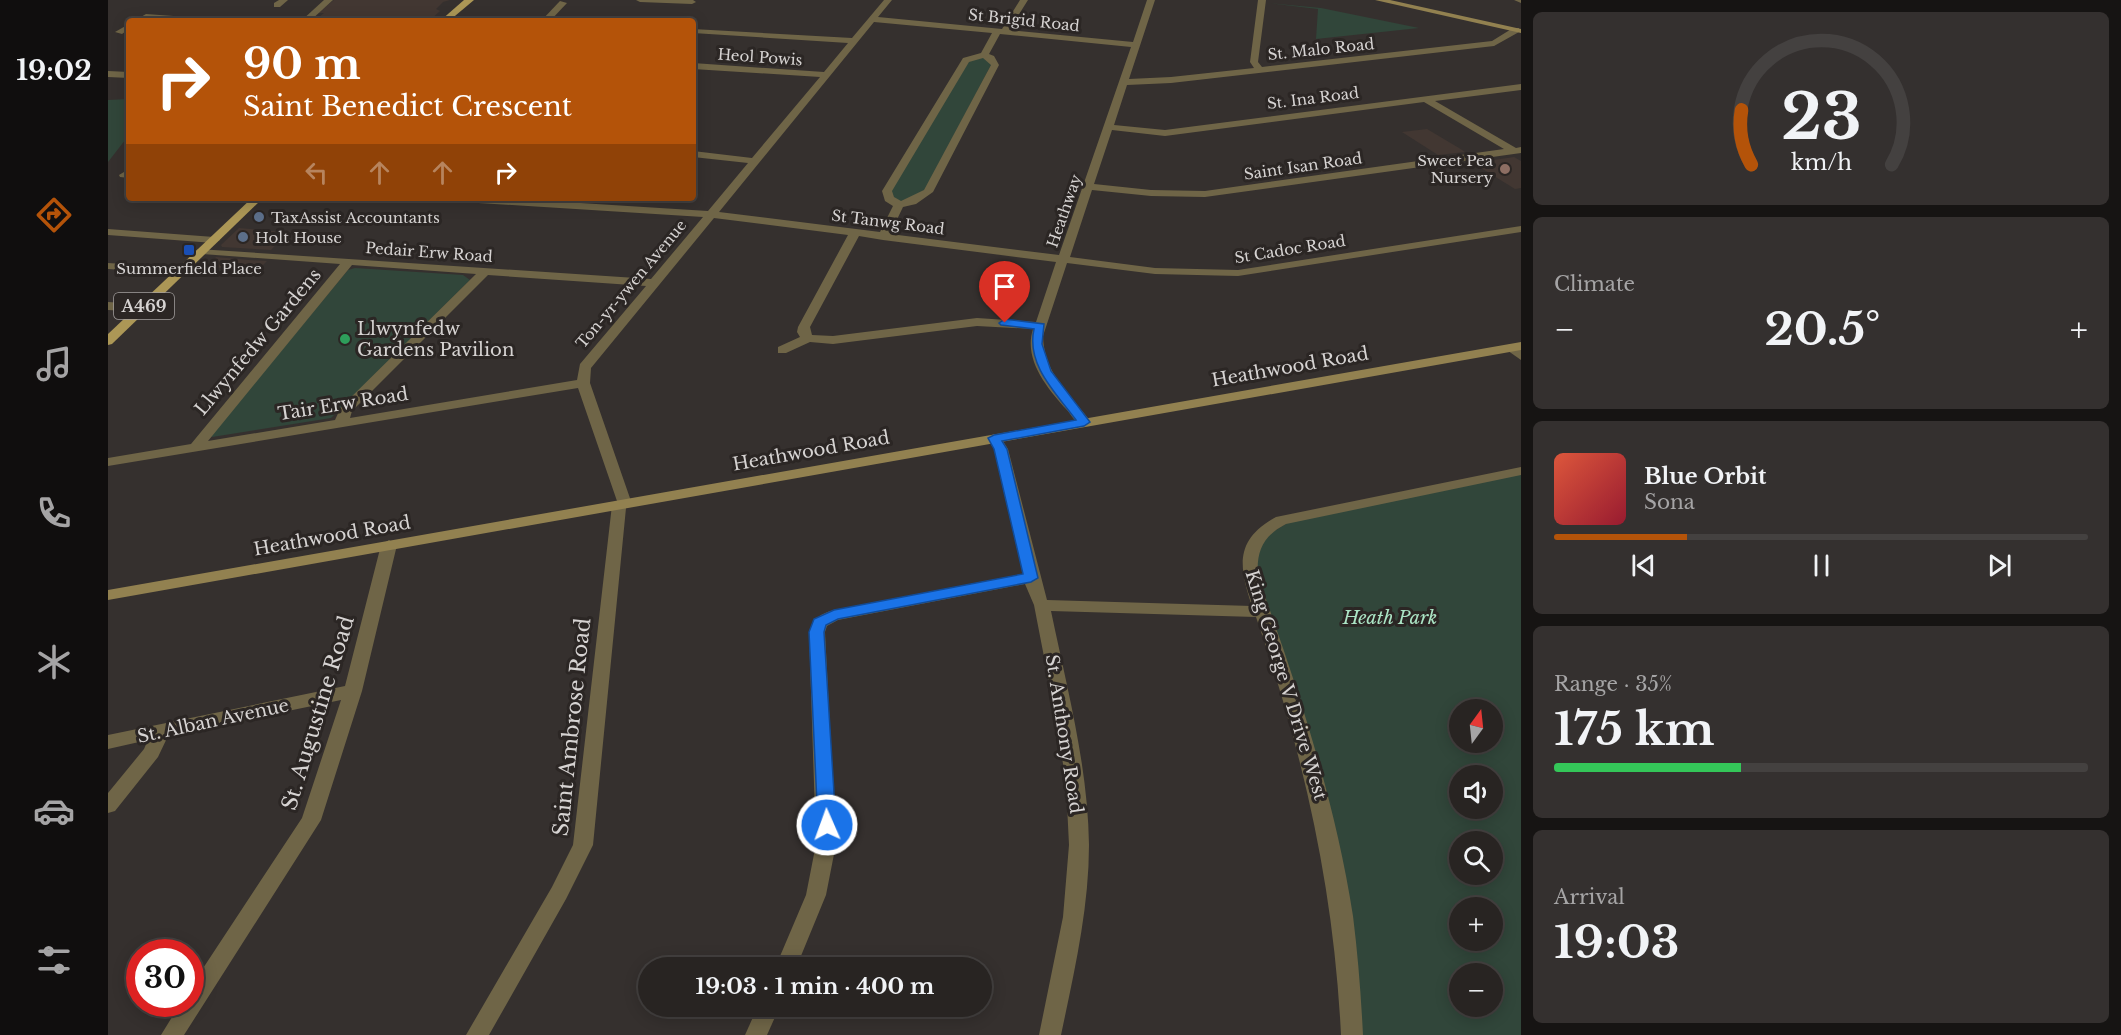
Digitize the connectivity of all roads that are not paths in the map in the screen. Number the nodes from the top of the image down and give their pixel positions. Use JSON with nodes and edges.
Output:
{"nodes":[{"id":1,"x":329,"y":0,"type":"edge"},
{"id":2,"x":643,"y":0,"type":"edge"},
{"id":3,"x":657,"y":0,"type":"edge"},
{"id":4,"x":888,"y":0,"type":"edge"},
{"id":5,"x":1024,"y":0,"type":"edge"},
{"id":6,"x":1151,"y":0,"type":"edge"},
{"id":7,"x":1262,"y":0,"type":"edge"},
{"id":8,"x":1385,"y":0,"type":"edge"},
{"id":9,"x":464,"y":1,"type":"edge"},
{"id":10,"x":692,"y":2,"type":"dead end"},
{"id":11,"x":563,"y":3,"type":"dead end"},
{"id":12,"x":143,"y":18,"type":"edge"},
{"id":13,"x":174,"y":18,"type":"edge"},
{"id":14,"x":308,"y":18,"type":"edge"},
{"id":15,"x":447,"y":18,"type":"edge"},
{"id":16,"x":548,"y":18,"type":"edge"},
{"id":17,"x":872,"y":19,"type":"junction"},
{"id":18,"x":776,"y":26,"type":"dead end"},
{"id":19,"x":126,"y":28,"type":"edge"},
{"id":20,"x":1519,"y":30,"type":"edge"},
{"id":21,"x":696,"y":31,"type":"edge"},
{"id":22,"x":1001,"y":31,"type":"junction"},
{"id":23,"x":126,"y":33,"type":"edge"},
{"id":24,"x":771,"y":35,"type":"junction"},
{"id":25,"x":854,"y":41,"type":"junction"},
{"id":26,"x":1137,"y":45,"type":"junction"},
{"id":27,"x":984,"y":55,"type":"junction"},
{"id":28,"x":696,"y":66,"type":"edge"},
{"id":29,"x":1259,"y":69,"type":"junction"},
{"id":30,"x":108,"y":74,"type":"edge"},
{"id":31,"x":126,"y":75,"type":"edge"},
{"id":32,"x":826,"y":75,"type":"junction"},
{"id":33,"x":1125,"y":82,"type":"junction"},
{"id":34,"x":1521,"y":87,"type":"edge"},
{"id":35,"x":1425,"y":99,"type":"junction"},
{"id":36,"x":1109,"y":127,"type":"junction"},
{"id":37,"x":1519,"y":152,"type":"edge"},
{"id":38,"x":696,"y":154,"type":"edge"},
{"id":39,"x":754,"y":161,"type":"junction"},
{"id":40,"x":1088,"y":187,"type":"junction"},
{"id":41,"x":255,"y":201,"type":"edge"},
{"id":42,"x":493,"y":201,"type":"edge"},
{"id":43,"x":899,"y":205,"type":"junction"},
{"id":44,"x":710,"y":215,"type":"junction"},
{"id":45,"x":1521,"y":229,"type":"edge"},
{"id":46,"x":108,"y":232,"type":"edge"},
{"id":47,"x":855,"y":233,"type":"junction"},
{"id":48,"x":883,"y":237,"type":"junction"},
{"id":49,"x":214,"y":240,"type":"junction"},
{"id":50,"x":202,"y":251,"type":"junction"},
{"id":51,"x":1063,"y":259,"type":"junction"},
{"id":52,"x":349,"y":261,"type":"junction"},
{"id":53,"x":108,"y":266,"type":"edge"},
{"id":54,"x":181,"y":271,"type":"junction"},
{"id":55,"x":485,"y":271,"type":"junction"},
{"id":56,"x":653,"y":283,"type":"junction"},
{"id":57,"x":108,"y":306,"type":"edge"},
{"id":58,"x":142,"y":308,"type":"junction"},
{"id":59,"x":1040,"y":326,"type":"junction"},
{"id":60,"x":808,"y":338,"type":"junction"},
{"id":61,"x":108,"y":341,"type":"edge"},
{"id":62,"x":782,"y":350,"type":"dead end"},
{"id":63,"x":1517,"y":350,"type":"edge"},
{"id":64,"x":583,"y":383,"type":"junction"},
{"id":65,"x":1084,"y":422,"type":"junction"},
{"id":66,"x":340,"y":423,"type":"junction"},
{"id":67,"x":994,"y":438,"type":"junction"},
{"id":68,"x":196,"y":447,"type":"junction"},
{"id":69,"x":108,"y":462,"type":"edge"},
{"id":70,"x":1521,"y":471,"type":"edge"},
{"id":71,"x":622,"y":505,"type":"junction"},
{"id":72,"x":389,"y":545,"type":"junction"},
{"id":73,"x":1031,"y":578,"type":"junction"},
{"id":74,"x":108,"y":595,"type":"edge"},
{"id":75,"x":1042,"y":605,"type":"junction"},
{"id":76,"x":1262,"y":612,"type":"junction"},
{"id":77,"x":353,"y":691,"type":"junction"},
{"id":78,"x":160,"y":733,"type":"junction"},
{"id":79,"x":108,"y":742,"type":"edge"},
{"id":80,"x":108,"y":806,"type":"edge"},
{"id":81,"x":790,"y":957,"type":"edge"},
{"id":82,"x":764,"y":1017,"type":"edge"},
{"id":83,"x":172,"y":1035,"type":"edge"},
{"id":84,"x":477,"y":1035,"type":"edge"},
{"id":85,"x":756,"y":1035,"type":"edge"},
{"id":86,"x":1050,"y":1035,"type":"edge"},
{"id":87,"x":1352,"y":1035,"type":"edge"}],
"edges":[{"from":1,"to":14,"type":"street"},
{"from":2,"to":3,"type":"street"},
{"from":3,"to":10,"type":"street"},
{"from":4,"to":17,"type":"street","name":"Ton-yr-ywen Avenue"},
{"from":5,"to":22,"type":"street"},
{"from":6,"to":26,"type":"street","name":"Heathway"},
{"from":7,"to":29,"type":"street"},
{"from":8,"to":20,"type":"street"},
{"from":9,"to":15,"type":"main road"},
{"from":11,"to":16,"type":"street"},
{"from":12,"to":13,"type":"street"},
{"from":17,"to":22,"type":"street","name":"St Brigid Road"},
{"from":17,"to":25,"type":"street","name":"Ton-yr-ywen Avenue"},
{"from":18,"to":24,"type":"street"},
{"from":19,"to":23,"type":"street"},
{"from":20,"to":29,"type":"street","name":"St. Malo Road"},
{"from":21,"to":24,"type":"street"},
{"from":22,"to":26,"type":"street","name":"St Brigid Road"},
{"from":22,"to":27,"type":"street"},
{"from":24,"to":25,"type":"street"},
{"from":25,"to":32,"type":"street","name":"Ton-yr-ywen Avenue"},
{"from":26,"to":33,"type":"street","name":"Heathway"},
{"from":27,"to":43,"type":"street"},
{"from":27,"to":43,"type":"street"},
{"from":28,"to":32,"type":"street","name":"Heol Powis"},
{"from":29,"to":33,"type":"street","name":"St. Malo Road"},
{"from":30,"to":31,"type":"street"},
{"from":32,"to":39,"type":"street","name":"Ton-yr-ywen Avenue"},
{"from":33,"to":36,"type":"street","name":"Heathway"},
{"from":34,"to":35,"type":"street","name":"St. Ina Road"},
{"from":35,"to":36,"type":"street","name":"St. Ina Road"},
{"from":35,"to":37,"type":"street"},
{"from":36,"to":40,"type":"street","name":"Heathway"},
{"from":37,"to":40,"type":"street","name":"Saint Isan Road"},
{"from":38,"to":39,"type":"street"},
{"from":39,"to":44,"type":"street","name":"Ton-yr-ywen Avenue"},
{"from":40,"to":51,"type":"street","name":"Heathway"},
{"from":41,"to":49,"type":"main road","number":"A469"},
{"from":42,"to":44,"type":"street","name":"St Tanwg Road"},
{"from":43,"to":48,"type":"street"},
{"from":44,"to":47,"type":"street","name":"St Tanwg Road"},
{"from":44,"to":56,"type":"street","name":"Ton-yr-ywen Avenue"},
{"from":45,"to":51,"type":"street","name":"St Cadoc Road"},
{"from":46,"to":49,"type":"street"},
{"from":47,"to":48,"type":"street","name":"St Tanwg Road"},
{"from":47,"to":60,"type":"street"},
{"from":48,"to":51,"type":"street","name":"St Tanwg Road"},
{"from":49,"to":50,"type":"main road","number":"A469"},
{"from":50,"to":52,"type":"street","name":"Pedair Erw Road"},
{"from":50,"to":54,"type":"main road","number":"A469"},
{"from":51,"to":59,"type":"street","name":"Heathway"},
{"from":52,"to":55,"type":"street","name":"Pedair Erw Road"},
{"from":52,"to":68,"type":"street","name":"Llwynfedw Gardens"},
{"from":53,"to":54,"type":"street"},
{"from":54,"to":58,"type":"main road","number":"A469"},
{"from":55,"to":56,"type":"street","name":"Pedair Erw Road"},
{"from":55,"to":66,"type":"street"},
{"from":56,"to":64,"type":"street","name":"Ton-yr-ywen Avenue"},
{"from":57,"to":58,"type":"street"},
{"from":58,"to":61,"type":"main road","number":"A469"},
{"from":59,"to":60,"type":"street"},
{"from":59,"to":65,"type":"street","name":"Heathway"},
{"from":60,"to":62,"type":"street"},
{"from":63,"to":65,"type":"street","name":"Heathwood Road"},
{"from":64,"to":66,"type":"street","name":"Tair Erw Road"},
{"from":64,"to":71,"type":"street"},
{"from":65,"to":67,"type":"street","name":"Heathwood Road"},
{"from":66,"to":68,"type":"street","name":"Tair Erw Road"},
{"from":67,"to":71,"type":"street","name":"Heathwood Road"},
{"from":67,"to":73,"type":"street","name":"St. Anthony Road"},
{"from":68,"to":69,"type":"street","name":"Tair Erw Road"},
{"from":70,"to":76,"type":"street","name":"King George V Drive West"},
{"from":71,"to":72,"type":"street","name":"Heathwood Road"},
{"from":71,"to":84,"type":"street","name":"Saint Ambrose Road"},
{"from":72,"to":74,"type":"street","name":"Heathwood Road"},
{"from":72,"to":77,"type":"street","name":"St. Augustine Road"},
{"from":73,"to":75,"type":"street","name":"St. Anthony Road"},
{"from":73,"to":81,"type":"street"},
{"from":75,"to":76,"type":"street"},
{"from":75,"to":86,"type":"street","name":"St. Anthony Road"},
{"from":76,"to":87,"type":"street","name":"King George V Drive West"},
{"from":77,"to":78,"type":"street","name":"St. Alban Avenue"},
{"from":77,"to":83,"type":"street","name":"St. Augustine Road"},
{"from":78,"to":79,"type":"street","name":"St. Alban Avenue"},
{"from":78,"to":80,"type":"street"},
{"from":82,"to":85,"type":"street"}]}
